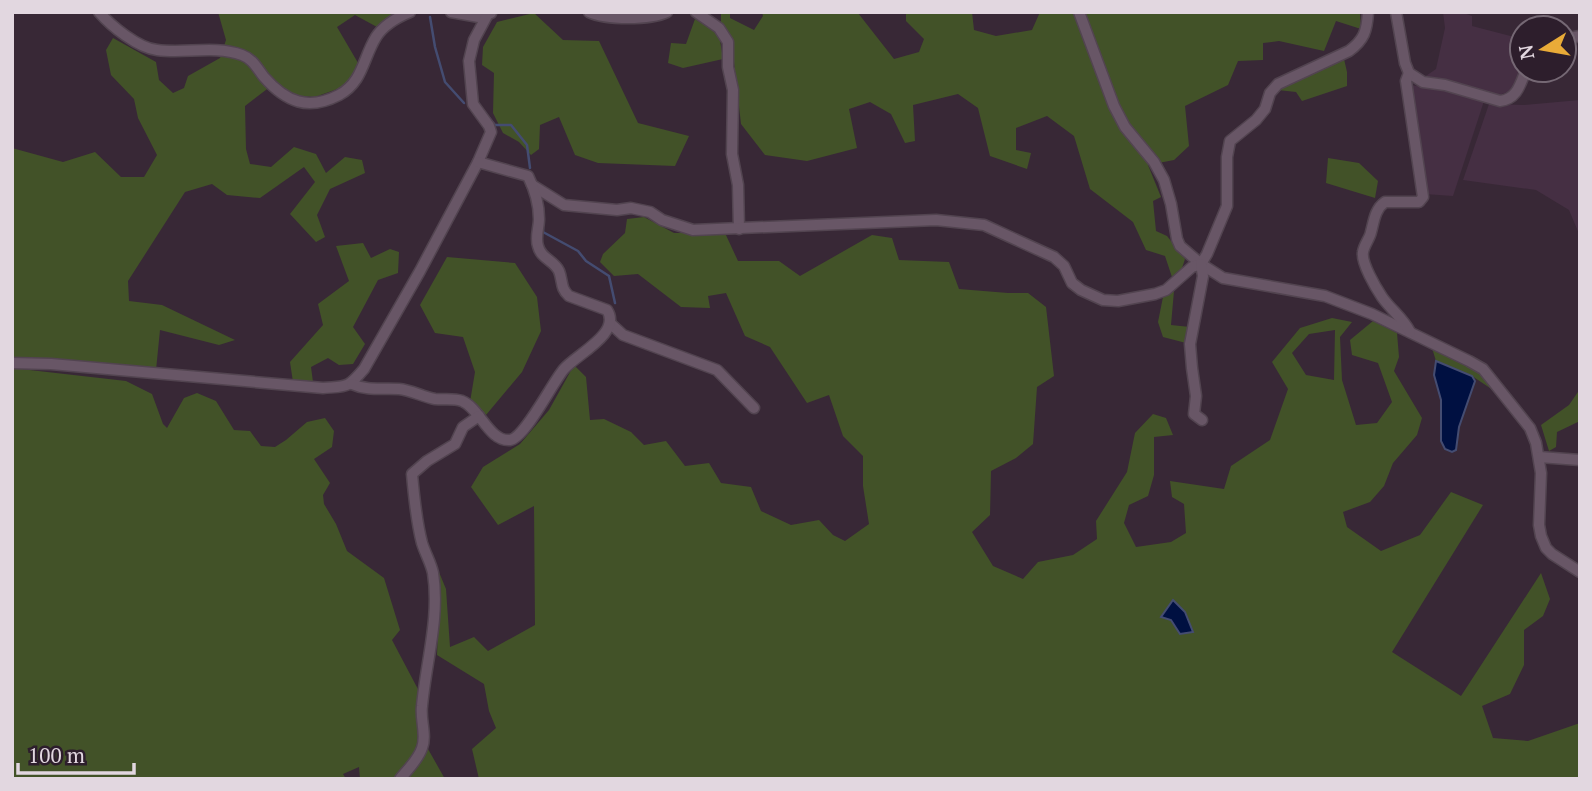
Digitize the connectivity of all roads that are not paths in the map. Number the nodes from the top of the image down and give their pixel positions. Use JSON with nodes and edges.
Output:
{"nodes":[{"id":1,"x":99,"y":12,"type":"edge"},
{"id":2,"x":410,"y":12,"type":"edge"},
{"id":3,"x":451,"y":12,"type":"edge"},
{"id":4,"x":589,"y":12,"type":"edge"},
{"id":5,"x":667,"y":12,"type":"edge"},
{"id":6,"x":698,"y":12,"type":"edge"},
{"id":7,"x":1079,"y":12,"type":"edge"},
{"id":8,"x":1368,"y":12,"type":"edge"},
{"id":9,"x":1396,"y":12,"type":"edge"},
{"id":10,"x":490,"y":13,"type":"edge"},
{"id":11,"x":1409,"y":73,"type":"junction"},
{"id":12,"x":1520,"y":84,"type":"edge"},
{"id":13,"x":478,"y":162,"type":"junction"},
{"id":14,"x":532,"y":185,"type":"junction"},
{"id":15,"x":739,"y":229,"type":"junction"},
{"id":16,"x":1201,"y":264,"type":"junction"},
{"id":17,"x":611,"y":324,"type":"junction"},
{"id":18,"x":1410,"y":332,"type":"junction"},
{"id":19,"x":12,"y":363,"type":"edge"},
{"id":20,"x":352,"y":384,"type":"junction"},
{"id":21,"x":754,"y":408,"type":"dead end"},
{"id":22,"x":479,"y":416,"type":"junction"},
{"id":23,"x":1202,"y":420,"type":"dead end"},
{"id":24,"x":1539,"y":457,"type":"junction"},
{"id":25,"x":1580,"y":460,"type":"edge"},
{"id":26,"x":1580,"y":572,"type":"edge"},
{"id":27,"x":400,"y":779,"type":"edge"}],
"edges":[{"from":1,"to":2,"type":"street"},
{"from":3,"to":10,"type":"street"},
{"from":4,"to":5,"type":"street"},
{"from":6,"to":15,"type":"street"},
{"from":7,"to":16,"type":"street"},
{"from":8,"to":16,"type":"street"},
{"from":9,"to":11,"type":"street"},
{"from":10,"to":13,"type":"street"},
{"from":11,"to":12,"type":"street"},
{"from":11,"to":18,"type":"street"},
{"from":13,"to":14,"type":"street"},
{"from":13,"to":20,"type":"street"},
{"from":14,"to":15,"type":"street"},
{"from":14,"to":17,"type":"street"},
{"from":15,"to":16,"type":"street"},
{"from":16,"to":18,"type":"street"},
{"from":16,"to":23,"type":"street"},
{"from":17,"to":21,"type":"street"},
{"from":17,"to":22,"type":"street"},
{"from":18,"to":24,"type":"street"},
{"from":19,"to":20,"type":"street"},
{"from":20,"to":22,"type":"street"},
{"from":22,"to":27,"type":"street"},
{"from":24,"to":25,"type":"street"},
{"from":24,"to":26,"type":"street"}]}
